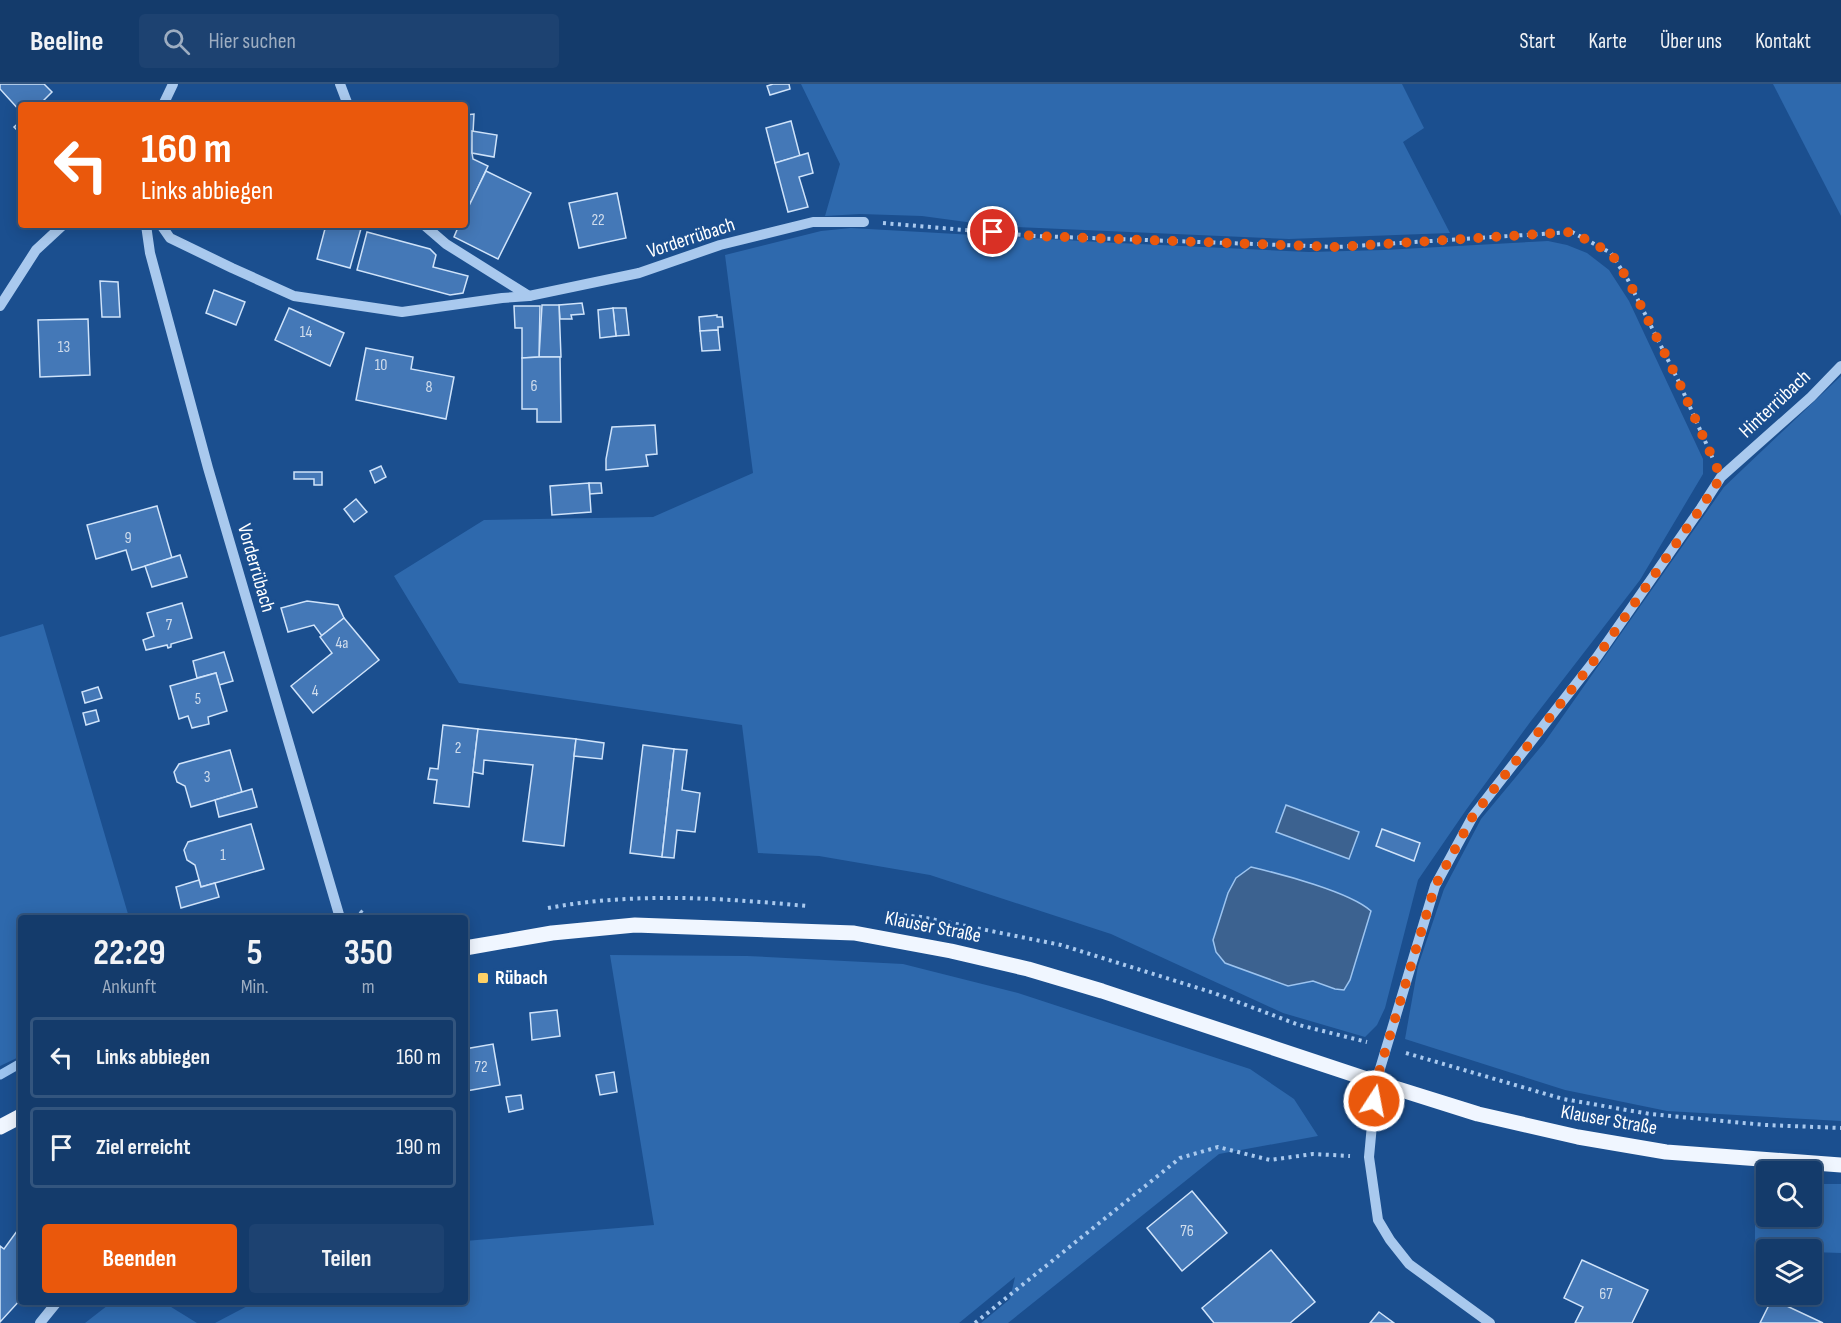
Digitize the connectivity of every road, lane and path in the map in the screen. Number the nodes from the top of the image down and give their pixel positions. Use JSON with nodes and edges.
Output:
{"nodes":[{"id":1,"x":173,"y":84,"type":"edge"},
{"id":2,"x":340,"y":84,"type":"edge"},
{"id":3,"x":164,"y":102,"type":"edge"},
{"id":4,"x":347,"y":102,"type":"edge"},
{"id":5,"x":864,"y":222,"type":"joint"},
{"id":6,"x":60,"y":228,"type":"edge"},
{"id":7,"x":147,"y":228,"type":"edge"},
{"id":8,"x":164,"y":228,"type":"edge"},
{"id":9,"x":427,"y":228,"type":"edge"},
{"id":10,"x":529,"y":296,"type":"junction"},
{"id":11,"x":0,"y":306,"type":"edge"},
{"id":12,"x":1841,"y":366,"type":"edge"},
{"id":13,"x":1721,"y":477,"type":"junction"},
{"id":14,"x":339,"y":915,"type":"edge"},
{"id":15,"x":468,"y":947,"type":"edge"},
{"id":16,"x":1376,"y":1082,"type":"junction"},
{"id":17,"x":18,"y":1118,"type":"edge"},
{"id":18,"x":0,"y":1127,"type":"edge"},
{"id":19,"x":1369,"y":1157,"type":"junction"},
{"id":20,"x":1841,"y":1165,"type":"edge"},
{"id":21,"x":55,"y":1305,"type":"edge"},
{"id":22,"x":40,"y":1323,"type":"edge"},
{"id":23,"x":975,"y":1323,"type":"edge"},
{"id":24,"x":1490,"y":1323,"type":"edge"}],
"edges":[{"from":1,"to":3,"type":"street"},
{"from":2,"to":4,"type":"street"},
{"from":5,"to":10,"type":"street","name":"Vorderrübach"},
{"from":5,"to":13,"type":"path"},
{"from":6,"to":11,"type":"street"},
{"from":7,"to":14,"type":"street","name":"Vorderrübach"},
{"from":8,"to":10,"type":"street","name":"Vorderrübach"},
{"from":9,"to":10,"type":"street"},
{"from":12,"to":13,"type":"street","name":"Hinterrübach"},
{"from":13,"to":16,"type":"street","name":"Hinterrübach"},
{"from":15,"to":16,"type":"main road","name":"Klauser Straße"},
{"from":16,"to":19,"type":"street"},
{"from":16,"to":20,"type":"main road","name":"Klauser Straße"},
{"from":17,"to":18,"type":"main road"},
{"from":19,"to":23,"type":"path"},
{"from":19,"to":24,"type":"street"},
{"from":21,"to":22,"type":"street"}]}
